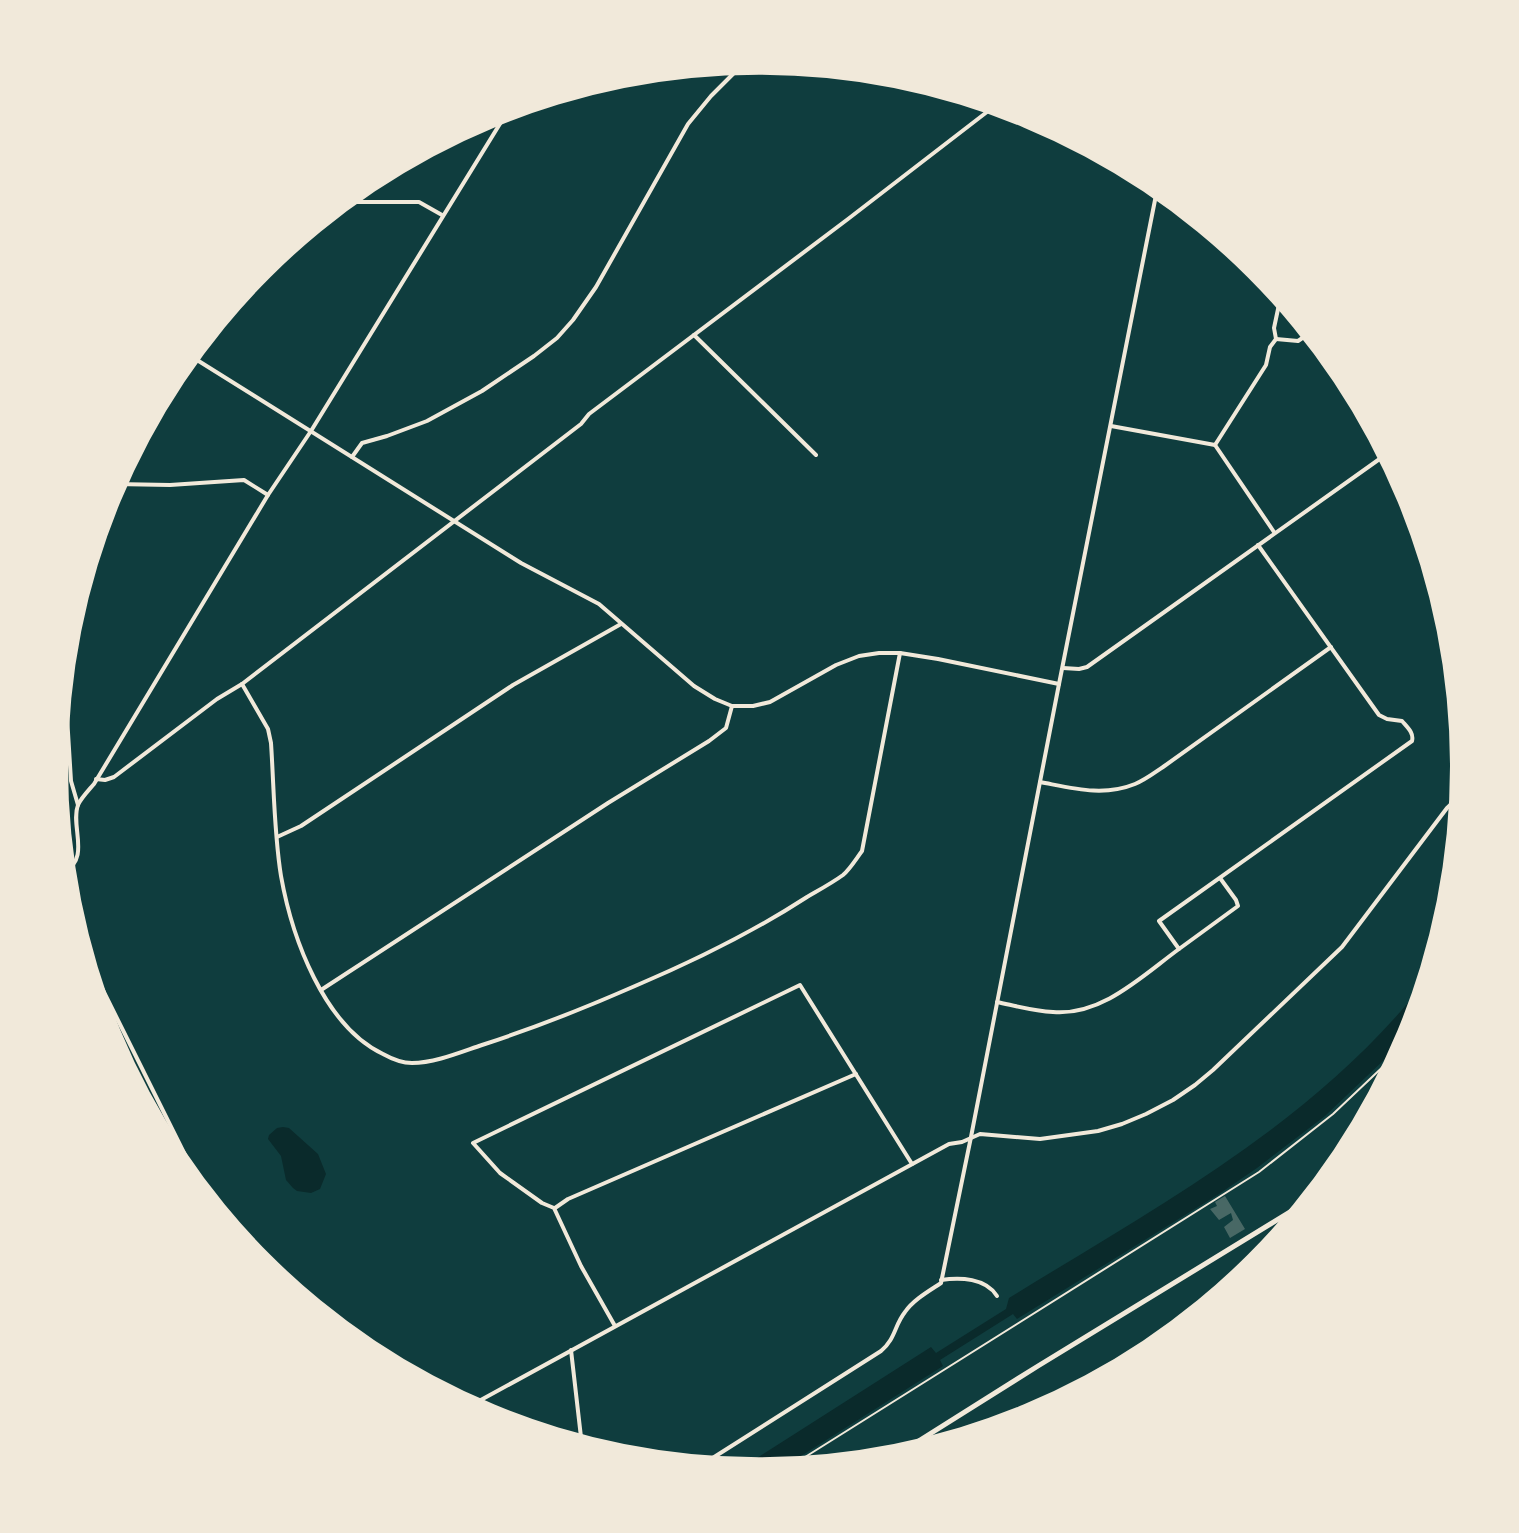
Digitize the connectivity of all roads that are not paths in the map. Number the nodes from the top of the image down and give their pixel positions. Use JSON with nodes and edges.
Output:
{"nodes":[{"id":1,"x":731,"y":76,"type":"edge"},
{"id":2,"x":985,"y":113,"type":"edge"},
{"id":3,"x":498,"y":127,"type":"edge"},
{"id":4,"x":1155,"y":200,"type":"edge"},
{"id":5,"x":361,"y":202,"type":"edge"},
{"id":6,"x":442,"y":215,"type":"junction"},
{"id":7,"x":1278,"y":310,"type":"edge"},
{"id":8,"x":694,"y":335,"type":"junction"},
{"id":9,"x":1302,"y":338,"type":"edge"},
{"id":10,"x":1276,"y":339,"type":"junction"},
{"id":11,"x":200,"y":362,"type":"edge"},
{"id":12,"x":1111,"y":426,"type":"junction"},
{"id":13,"x":311,"y":431,"type":"junction"},
{"id":14,"x":1215,"y":445,"type":"junction"},
{"id":15,"x":816,"y":455,"type":"dead end"},
{"id":16,"x":352,"y":457,"type":"junction"},
{"id":17,"x":1379,"y":459,"type":"edge"},
{"id":18,"x":129,"y":484,"type":"edge"},
{"id":19,"x":268,"y":495,"type":"junction"},
{"id":20,"x":453,"y":521,"type":"junction"},
{"id":21,"x":1274,"y":532,"type":"junction"},
{"id":22,"x":1258,"y":545,"type":"junction"},
{"id":23,"x":622,"y":623,"type":"junction"},
{"id":24,"x":1331,"y":647,"type":"junction"},
{"id":25,"x":900,"y":653,"type":"junction"},
{"id":26,"x":1063,"y":668,"type":"junction"},
{"id":27,"x":242,"y":684,"type":"junction"},
{"id":28,"x":1059,"y":684,"type":"junction"},
{"id":29,"x":732,"y":706,"type":"junction"},
{"id":30,"x":69,"y":741,"type":"edge"},
{"id":31,"x":96,"y":779,"type":"junction"},
{"id":32,"x":1040,"y":782,"type":"junction"},
{"id":33,"x":78,"y":805,"type":"junction"},
{"id":34,"x":1450,"y":805,"type":"edge"},
{"id":35,"x":277,"y":837,"type":"junction"},
{"id":36,"x":75,"y":862,"type":"edge"},
{"id":37,"x":1220,"y":878,"type":"junction"},
{"id":38,"x":1179,"y":949,"type":"junction"},
{"id":39,"x":321,"y":990,"type":"junction"},
{"id":40,"x":997,"y":1002,"type":"junction"},
{"id":41,"x":112,"y":1008,"type":"edge"},
{"id":42,"x":1382,"y":1068,"type":"edge"},
{"id":43,"x":856,"y":1074,"type":"junction"},
{"id":44,"x":176,"y":1136,"type":"edge"},
{"id":45,"x":971,"y":1137,"type":"junction"},
{"id":46,"x":912,"y":1164,"type":"junction"},
{"id":47,"x":554,"y":1208,"type":"junction"},
{"id":48,"x":1284,"y":1215,"type":"edge"},
{"id":49,"x":941,"y":1280,"type":"junction"},
{"id":50,"x":997,"y":1296,"type":"dead end"},
{"id":51,"x":615,"y":1326,"type":"junction"},
{"id":52,"x":571,"y":1350,"type":"junction"},
{"id":53,"x":482,"y":1399,"type":"edge"},
{"id":54,"x":581,"y":1434,"type":"edge"},
{"id":55,"x":932,"y":1435,"type":"edge"},
{"id":56,"x":714,"y":1457,"type":"edge"},
{"id":57,"x":805,"y":1457,"type":"edge"}],
"edges":[{"from":1,"to":16,"type":"street"},
{"from":2,"to":8,"type":"street"},
{"from":3,"to":6,"type":"street"},
{"from":4,"to":12,"type":"street"},
{"from":5,"to":6,"type":"street"},
{"from":6,"to":13,"type":"street"},
{"from":7,"to":10,"type":"street"},
{"from":8,"to":15,"type":"street"},
{"from":8,"to":20,"type":"street"},
{"from":9,"to":10,"type":"street"},
{"from":10,"to":14,"type":"street"},
{"from":11,"to":13,"type":"street"},
{"from":12,"to":14,"type":"street"},
{"from":12,"to":26,"type":"street"},
{"from":13,"to":16,"type":"street"},
{"from":13,"to":19,"type":"street"},
{"from":14,"to":21,"type":"street"},
{"from":16,"to":20,"type":"street"},
{"from":17,"to":21,"type":"street"},
{"from":18,"to":19,"type":"street"},
{"from":19,"to":31,"type":"street"},
{"from":20,"to":23,"type":"street"},
{"from":20,"to":27,"type":"street"},
{"from":21,"to":22,"type":"street"},
{"from":22,"to":24,"type":"street"},
{"from":22,"to":26,"type":"street"},
{"from":23,"to":29,"type":"street"},
{"from":23,"to":35,"type":"street"},
{"from":24,"to":32,"type":"street"},
{"from":24,"to":37,"type":"street"},
{"from":25,"to":28,"type":"street"},
{"from":25,"to":29,"type":"street"},
{"from":25,"to":39,"type":"street"},
{"from":26,"to":28,"type":"street"},
{"from":27,"to":31,"type":"street"},
{"from":27,"to":35,"type":"street"},
{"from":28,"to":32,"type":"street"},
{"from":29,"to":39,"type":"street"},
{"from":30,"to":33,"type":"street"},
{"from":31,"to":33,"type":"street"},
{"from":32,"to":40,"type":"street"},
{"from":33,"to":36,"type":"street"},
{"from":34,"to":45,"type":"street"},
{"from":35,"to":39,"type":"street"},
{"from":37,"to":38,"type":"street"},
{"from":37,"to":38,"type":"street"},
{"from":38,"to":40,"type":"street"},
{"from":40,"to":45,"type":"street"},
{"from":41,"to":44,"type":"street"},
{"from":42,"to":57,"type":"lane"},
{"from":43,"to":46,"type":"street"},
{"from":43,"to":47,"type":"street"},
{"from":43,"to":47,"type":"street"},
{"from":45,"to":46,"type":"street"},
{"from":45,"to":49,"type":"street"},
{"from":46,"to":51,"type":"street"},
{"from":47,"to":51,"type":"street"},
{"from":48,"to":55,"type":"main road"},
{"from":49,"to":50,"type":"street"},
{"from":49,"to":56,"type":"street"},
{"from":51,"to":52,"type":"street"},
{"from":52,"to":53,"type":"street"},
{"from":52,"to":54,"type":"street"}]}
